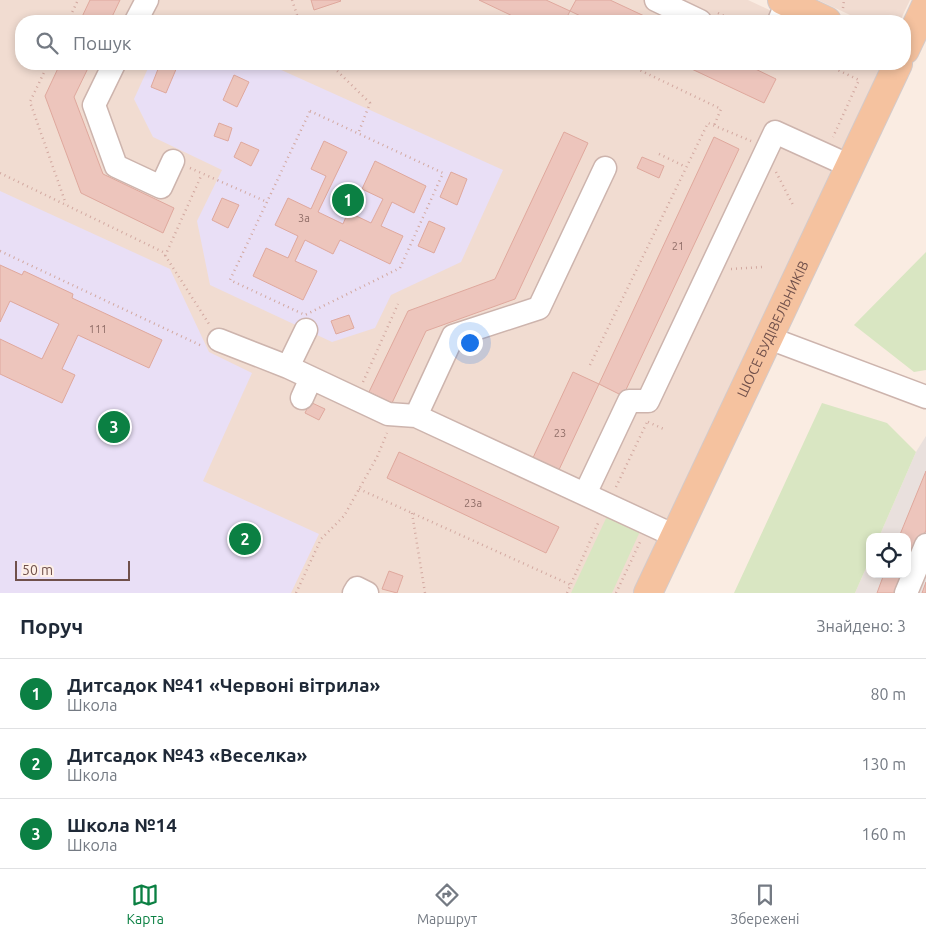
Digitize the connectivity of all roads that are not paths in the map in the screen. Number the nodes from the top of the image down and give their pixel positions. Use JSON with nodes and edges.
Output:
{"nodes":[{"id":1,"x":146,"y":0,"type":"edge"},
{"id":2,"x":656,"y":0,"type":"edge"},
{"id":3,"x":926,"y":4,"type":"edge"},
{"id":4,"x":783,"y":8,"type":"edge"},
{"id":5,"x":139,"y":15,"type":"edge"},
{"id":6,"x":687,"y":15,"type":"edge"},
{"id":7,"x":807,"y":15,"type":"edge"},
{"id":8,"x":911,"y":37,"type":"edge"},
{"id":9,"x":111,"y":70,"type":"edge"},
{"id":10,"x":895,"y":70,"type":"edge"},
{"id":11,"x":173,"y":161,"type":"road end"},
{"id":12,"x":850,"y":166,"type":"junction"},
{"id":13,"x":605,"y":168,"type":"dead end"},
{"id":14,"x":306,"y":330,"type":"dead end"},
{"id":15,"x":769,"y":338,"type":"junction"},
{"id":16,"x":219,"y":340,"type":"road end"},
{"id":17,"x":288,"y":367,"type":"junction"},
{"id":18,"x":926,"y":396,"type":"edge"},
{"id":19,"x":416,"y":416,"type":"junction"},
{"id":20,"x":585,"y":494,"type":"junction"},
{"id":21,"x":675,"y":536,"type":"junction"},
{"id":22,"x":926,"y":545,"type":"edge"},
{"id":23,"x":354,"y":593,"type":"edge"},
{"id":24,"x":367,"y":593,"type":"edge"},
{"id":25,"x":648,"y":593,"type":"edge"},
{"id":26,"x":906,"y":593,"type":"edge"}],
"edges":[{"from":1,"to":5,"type":"lane"},
{"from":2,"to":6,"type":"lane"},
{"from":3,"to":8,"type":"main road"},
{"from":4,"to":7,"type":"main road"},
{"from":9,"to":11,"type":"lane"},
{"from":10,"to":12,"type":"main road","name":"ШОСЕ БУДІВЕЛЬНИКІВ"},
{"from":12,"to":15,"type":"main road","name":"ШОСЕ БУДІВЕЛЬНИКІВ"},
{"from":12,"to":20,"type":"lane"},
{"from":13,"to":19,"type":"lane"},
{"from":14,"to":17,"type":"lane"},
{"from":15,"to":18,"type":"lane"},
{"from":15,"to":21,"type":"main road","name":"ШОСЕ БУДІВЕЛЬНИКІВ"},
{"from":16,"to":17,"type":"lane"},
{"from":17,"to":19,"type":"lane"},
{"from":19,"to":20,"type":"lane"},
{"from":20,"to":21,"type":"lane"},
{"from":21,"to":25,"type":"main road","name":"ШОСЕ БУДІВЕЛЬНИКІВ"},
{"from":22,"to":26,"type":"lane"},
{"from":23,"to":24,"type":"lane"}]}
